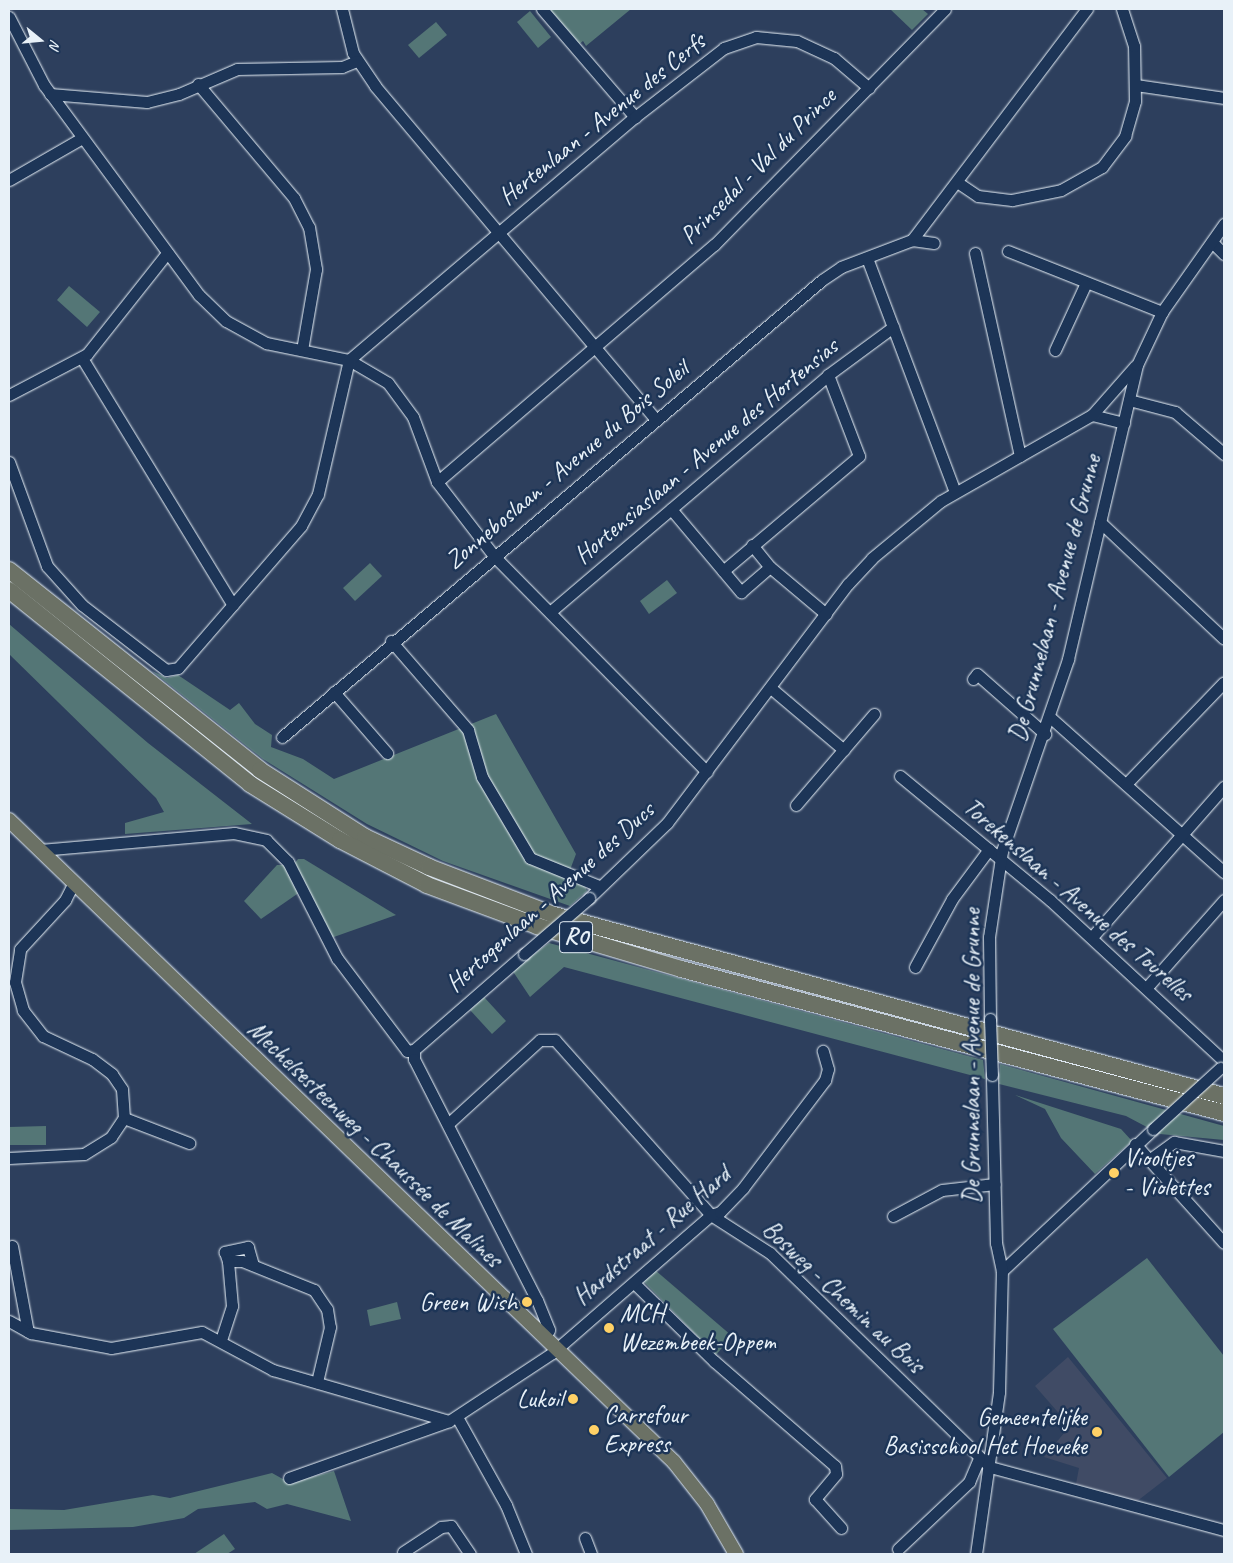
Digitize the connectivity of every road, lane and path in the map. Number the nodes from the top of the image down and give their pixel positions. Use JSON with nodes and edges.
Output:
{"nodes":[{"id":1,"x":342,"y":9,"type":"edge"},
{"id":2,"x":542,"y":9,"type":"edge"},
{"id":3,"x":945,"y":9,"type":"edge"},
{"id":4,"x":1087,"y":9,"type":"edge"},
{"id":5,"x":1122,"y":9,"type":"edge"},
{"id":6,"x":9,"y":17,"type":"edge"},
{"id":7,"x":357,"y":60,"type":"junction"},
{"id":8,"x":198,"y":84,"type":"junction"},
{"id":9,"x":1136,"y":85,"type":"junction"},
{"id":10,"x":868,"y":88,"type":"junction"},
{"id":11,"x":50,"y":94,"type":"junction"},
{"id":12,"x":1224,"y":98,"type":"edge"},
{"id":13,"x":635,"y":118,"type":"junction"},
{"id":14,"x":82,"y":138,"type":"junction"},
{"id":15,"x":9,"y":180,"type":"edge"},
{"id":16,"x":957,"y":182,"type":"junction"},
{"id":17,"x":1224,"y":224,"type":"edge"},
{"id":18,"x":498,"y":233,"type":"junction"},
{"id":19,"x":912,"y":240,"type":"junction"},
{"id":20,"x":1212,"y":242,"type":"junction"},
{"id":21,"x":934,"y":243,"type":"dead end"},
{"id":22,"x":1008,"y":251,"type":"dead end"},
{"id":23,"x":975,"y":252,"type":"dead end"},
{"id":24,"x":168,"y":253,"type":"junction"},
{"id":25,"x":1224,"y":254,"type":"edge"},
{"id":26,"x":867,"y":258,"type":"junction"},
{"id":27,"x":1085,"y":285,"type":"junction"},
{"id":28,"x":1162,"y":312,"type":"junction"},
{"id":29,"x":893,"y":327,"type":"junction"},
{"id":30,"x":594,"y":347,"type":"junction"},
{"id":31,"x":302,"y":350,"type":"junction"},
{"id":32,"x":1055,"y":350,"type":"dead end"},
{"id":33,"x":82,"y":358,"type":"junction"},
{"id":34,"x":349,"y":360,"type":"junction"},
{"id":35,"x":1137,"y":365,"type":"junction"},
{"id":36,"x":828,"y":375,"type":"junction"},
{"id":37,"x":9,"y":395,"type":"edge"},
{"id":38,"x":1129,"y":400,"type":"junction"},
{"id":39,"x":1092,"y":416,"type":"junction"},
{"id":40,"x":656,"y":420,"type":"junction"},
{"id":41,"x":1124,"y":422,"type":"junction"},
{"id":42,"x":1224,"y":454,"type":"edge"},
{"id":43,"x":1020,"y":456,"type":"junction"},
{"id":44,"x":9,"y":462,"type":"edge"},
{"id":45,"x":437,"y":482,"type":"junction"},
{"id":46,"x":955,"y":492,"type":"junction"},
{"id":47,"x":671,"y":508,"type":"junction"},
{"id":48,"x":1100,"y":522,"type":"junction"},
{"id":49,"x":752,"y":545,"type":"junction"},
{"id":50,"x":494,"y":556,"type":"junction"},
{"id":51,"x":770,"y":567,"type":"junction"},
{"id":52,"x":9,"y":570,"type":"edge"},
{"id":53,"x":723,"y":572,"type":"junction"},
{"id":54,"x":9,"y":590,"type":"edge"},
{"id":55,"x":233,"y":605,"type":"junction"},
{"id":56,"x":550,"y":612,"type":"junction"},
{"id":57,"x":826,"y":614,"type":"junction"},
{"id":58,"x":1224,"y":639,"type":"edge"},
{"id":59,"x":391,"y":642,"type":"junction"},
{"id":60,"x":973,"y":679,"type":"dead end"},
{"id":61,"x":1224,"y":682,"type":"edge"},
{"id":62,"x":772,"y":689,"type":"junction"},
{"id":63,"x":334,"y":692,"type":"junction"},
{"id":64,"x":874,"y":714,"type":"dead end"},
{"id":65,"x":1051,"y":718,"type":"junction"},
{"id":66,"x":1045,"y":734,"type":"junction"},
{"id":67,"x":282,"y":737,"type":"dead end"},
{"id":68,"x":844,"y":750,"type":"junction"},
{"id":69,"x":386,"y":753,"type":"dead end"},
{"id":70,"x":707,"y":772,"type":"junction"},
{"id":71,"x":900,"y":776,"type":"dead end"},
{"id":72,"x":1126,"y":784,"type":"junction"},
{"id":73,"x":1224,"y":787,"type":"edge"},
{"id":74,"x":796,"y":806,"type":"dead end"},
{"id":75,"x":9,"y":820,"type":"edge"},
{"id":76,"x":1182,"y":834,"type":"junction"},
{"id":77,"x":40,"y":850,"type":"junction"},
{"id":78,"x":989,"y":850,"type":"junction"},
{"id":79,"x":1000,"y":859,"type":"junction"},
{"id":80,"x":1224,"y":872,"type":"edge"},
{"id":81,"x":78,"y":886,"type":"junction"},
{"id":82,"x":599,"y":886,"type":"junction"},
{"id":83,"x":1224,"y":900,"type":"edge"},
{"id":84,"x":1092,"y":937,"type":"junction"},
{"id":85,"x":14,"y":950,"type":"edge"},
{"id":86,"x":915,"y":967,"type":"dead end"},
{"id":87,"x":1148,"y":986,"type":"junction"},
{"id":88,"x":414,"y":1050,"type":"junction"},
{"id":89,"x":822,"y":1051,"type":"dead end"},
{"id":90,"x":1223,"y":1063,"type":"edge"},
{"id":91,"x":1224,"y":1096,"type":"edge"},
{"id":92,"x":1224,"y":1113,"type":"edge"},
{"id":93,"x":124,"y":1118,"type":"junction"},
{"id":94,"x":449,"y":1123,"type":"junction"},
{"id":95,"x":189,"y":1143,"type":"dead end"},
{"id":96,"x":1135,"y":1144,"type":"junction"},
{"id":97,"x":1224,"y":1151,"type":"edge"},
{"id":98,"x":9,"y":1158,"type":"edge"},
{"id":99,"x":1149,"y":1160,"type":"junction"},
{"id":100,"x":995,"y":1184,"type":"junction"},
{"id":101,"x":711,"y":1215,"type":"junction"},
{"id":102,"x":893,"y":1216,"type":"dead end"},
{"id":103,"x":1224,"y":1243,"type":"edge"},
{"id":104,"x":12,"y":1246,"type":"dead end"},
{"id":105,"x":1002,"y":1266,"type":"junction"},
{"id":106,"x":634,"y":1283,"type":"junction"},
{"id":107,"x":9,"y":1321,"type":"edge"},
{"id":108,"x":28,"y":1332,"type":"junction"},
{"id":109,"x":544,"y":1338,"type":"junction"},
{"id":110,"x":222,"y":1340,"type":"junction"},
{"id":111,"x":556,"y":1349,"type":"junction"},
{"id":112,"x":317,"y":1382,"type":"junction"},
{"id":113,"x":453,"y":1419,"type":"junction"},
{"id":114,"x":979,"y":1459,"type":"junction"},
{"id":115,"x":990,"y":1467,"type":"junction"},
{"id":116,"x":288,"y":1478,"type":"dead end"},
{"id":117,"x":841,"y":1528,"type":"dead end"},
{"id":118,"x":1224,"y":1530,"type":"edge"},
{"id":119,"x":585,"y":1538,"type":"dead end"},
{"id":120,"x":898,"y":1549,"type":"dead end"},
{"id":121,"x":403,"y":1552,"type":"dead end"},
{"id":122,"x":470,"y":1554,"type":"edge"},
{"id":123,"x":526,"y":1554,"type":"edge"},
{"id":124,"x":591,"y":1554,"type":"edge"},
{"id":125,"x":736,"y":1554,"type":"edge"},
{"id":126,"x":976,"y":1554,"type":"edge"}],
"edges":[{"from":1,"to":7,"type":"street"},
{"from":2,"to":13,"type":"street"},
{"from":3,"to":10,"type":"street","name":"Prinsedal - Val du Prince"},
{"from":4,"to":16,"type":"street"},
{"from":5,"to":9,"type":"street"},
{"from":6,"to":11,"type":"street"},
{"from":7,"to":8,"type":"street"},
{"from":7,"to":18,"type":"street"},
{"from":8,"to":11,"type":"street"},
{"from":8,"to":31,"type":"street"},
{"from":9,"to":12,"type":"street"},
{"from":9,"to":16,"type":"street"},
{"from":10,"to":13,"type":"street","name":"Hertenlaan - Avenue des Cerfs"},
{"from":10,"to":30,"type":"street","name":"Prinsedal - Val du Prince"},
{"from":11,"to":14,"type":"street"},
{"from":13,"to":18,"type":"street","name":"Hertenlaan - Avenue des Cerfs"},
{"from":14,"to":15,"type":"street"},
{"from":14,"to":24,"type":"street"},
{"from":16,"to":19,"type":"street"},
{"from":17,"to":20,"type":"street"},
{"from":18,"to":30,"type":"street"},
{"from":18,"to":34,"type":"street","name":"Hertenlaan - Avenue des Cerfs"},
{"from":19,"to":21,"type":"street"},
{"from":19,"to":26,"type":"street","name":"Zonneboslaan - Avenue du Bois Soleil"},
{"from":20,"to":25,"type":"street"},
{"from":20,"to":28,"type":"street"},
{"from":22,"to":27,"type":"street"},
{"from":23,"to":43,"type":"street"},
{"from":24,"to":31,"type":"street"},
{"from":24,"to":33,"type":"street"},
{"from":26,"to":29,"type":"street"},
{"from":26,"to":40,"type":"street","name":"Zonneboslaan - Avenue du Bois Soleil"},
{"from":27,"to":28,"type":"street"},
{"from":27,"to":32,"type":"street"},
{"from":28,"to":35,"type":"street"},
{"from":29,"to":36,"type":"street","name":"Hortensiaslaan - Avenue des Hortensias"},
{"from":29,"to":46,"type":"street"},
{"from":30,"to":40,"type":"street"},
{"from":30,"to":45,"type":"street","name":"Prinsedal - Val du Prince"},
{"from":31,"to":34,"type":"street"},
{"from":33,"to":37,"type":"street"},
{"from":33,"to":55,"type":"street"},
{"from":34,"to":45,"type":"street"},
{"from":34,"to":55,"type":"street"},
{"from":35,"to":38,"type":"street","name":"De Grunnelaan - Avenue de Grunne"},
{"from":35,"to":39,"type":"street","name":"Hertogenlaan - Avenue des Ducs"},
{"from":36,"to":47,"type":"street","name":"Hortensiaslaan - Avenue des Hortensias"},
{"from":36,"to":49,"type":"street"},
{"from":38,"to":41,"type":"street","name":"De Grunnelaan - Avenue de Grunne"},
{"from":38,"to":42,"type":"street"},
{"from":39,"to":41,"type":"street"},
{"from":39,"to":43,"type":"street","name":"Hertogenlaan - Avenue des Ducs"},
{"from":40,"to":50,"type":"street","name":"Zonneboslaan - Avenue du Bois Soleil"},
{"from":41,"to":48,"type":"street","name":"De Grunnelaan - Avenue de Grunne"},
{"from":43,"to":46,"type":"street","name":"Hertogenlaan - Avenue des Ducs"},
{"from":44,"to":55,"type":"street"},
{"from":45,"to":50,"type":"street"},
{"from":46,"to":57,"type":"street","name":"Hertogenlaan - Avenue des Ducs"},
{"from":47,"to":53,"type":"street"},
{"from":47,"to":56,"type":"street","name":"Hortensiaslaan - Avenue des Hortensias"},
{"from":48,"to":58,"type":"street"},
{"from":48,"to":65,"type":"street","name":"De Grunnelaan - Avenue de Grunne"},
{"from":49,"to":51,"type":"street"},
{"from":49,"to":53,"type":"street"},
{"from":50,"to":56,"type":"street"},
{"from":50,"to":59,"type":"street","name":"Zonneboslaan - Avenue du Bois Soleil"},
{"from":51,"to":53,"type":"street"},
{"from":51,"to":57,"type":"street"},
{"from":52,"to":91,"type":"highway","number":"R0"},
{"from":54,"to":92,"type":"highway","number":"R0"},
{"from":56,"to":70,"type":"street"},
{"from":57,"to":62,"type":"street","name":"Hertogenlaan - Avenue des Ducs"},
{"from":59,"to":63,"type":"street","name":"Zonneboslaan - Avenue du Bois Soleil"},
{"from":59,"to":82,"type":"street"},
{"from":60,"to":66,"type":"street"},
{"from":61,"to":72,"type":"street"},
{"from":62,"to":68,"type":"street"},
{"from":62,"to":70,"type":"street","name":"Hertogenlaan - Avenue des Ducs"},
{"from":63,"to":67,"type":"street","name":"Zonneboslaan - Avenue du Bois Soleil"},
{"from":63,"to":69,"type":"street"},
{"from":64,"to":68,"type":"street"},
{"from":65,"to":66,"type":"street","name":"De Grunnelaan - Avenue de Grunne"},
{"from":65,"to":72,"type":"street"},
{"from":66,"to":79,"type":"street","name":"De Grunnelaan - Avenue de Grunne"},
{"from":68,"to":74,"type":"street"},
{"from":70,"to":82,"type":"street","name":"Hertogenlaan - Avenue des Ducs"},
{"from":71,"to":78,"type":"street","name":"Torekenslaan - Avenue des Tourelles"},
{"from":72,"to":76,"type":"street"},
{"from":73,"to":76,"type":"street"},
{"from":75,"to":77,"type":"main road","name":"Mechelsesteenweg - Chaussée de Malines"},
{"from":76,"to":80,"type":"street"},
{"from":76,"to":84,"type":"street"},
{"from":77,"to":81,"type":"main road","name":"Mechelsesteenweg - Chaussée de Malines"},
{"from":77,"to":88,"type":"street"},
{"from":78,"to":79,"type":"street","name":"Torekenslaan - Avenue des Tourelles"},
{"from":78,"to":86,"type":"street"},
{"from":79,"to":84,"type":"street","name":"Torekenslaan - Avenue des Tourelles"},
{"from":79,"to":100,"type":"street","name":"De Grunnelaan - Avenue de Grunne","bridge":true},
{"from":81,"to":85,"type":"street"},
{"from":81,"to":109,"type":"main road","name":"Mechelsesteenweg - Chaussée de Malines"},
{"from":82,"to":88,"type":"street","name":"Hertogenlaan - Avenue des Ducs","bridge":true},
{"from":83,"to":87,"type":"street"},
{"from":84,"to":87,"type":"street","name":"Torekenslaan - Avenue des Tourelles"},
{"from":85,"to":93,"type":"street"},
{"from":87,"to":90,"type":"street","name":"Torekenslaan - Avenue des Tourelles"},
{"from":88,"to":94,"type":"street"},
{"from":89,"to":101,"type":"street","name":"Hardstraat - Rue Hard"},
{"from":90,"to":96,"type":"street","bridge":true},
{"from":93,"to":95,"type":"street"},
{"from":93,"to":98,"type":"street"},
{"from":94,"to":101,"type":"street","name":"Bosweg - Chemin au Bois"},
{"from":94,"to":109,"type":"street"},
{"from":96,"to":99,"type":"street"},
{"from":96,"to":105,"type":"street"},
{"from":97,"to":99,"type":"street"},
{"from":99,"to":103,"type":"street"},
{"from":100,"to":102,"type":"street"},
{"from":100,"to":105,"type":"street","name":"De Grunnelaan - Avenue de Grunne"},
{"from":101,"to":106,"type":"street","name":"Hardstraat - Rue Hard"},
{"from":101,"to":114,"type":"street","name":"Bosweg - Chemin au Bois"},
{"from":104,"to":108,"type":"street"},
{"from":105,"to":115,"type":"street","name":"De Grunnelaan - Avenue de Grunne"},
{"from":106,"to":111,"type":"street","name":"Hardstraat - Rue Hard"},
{"from":106,"to":117,"type":"street"},
{"from":107,"to":108,"type":"street"},
{"from":108,"to":110,"type":"street"},
{"from":109,"to":111,"type":"main road","name":"Mechelsesteenweg - Chaussée de Malines"},
{"from":110,"to":112,"type":"street"},
{"from":110,"to":112,"type":"street"},
{"from":111,"to":113,"type":"street","name":"Hardstraat - Rue Hard"},
{"from":111,"to":125,"type":"main road","name":"Mechelsesteenweg - Chaussée de Malines"},
{"from":112,"to":113,"type":"street"},
{"from":113,"to":116,"type":"street","name":"Hardstraat - Rue Hard"},
{"from":113,"to":123,"type":"street"},
{"from":114,"to":115,"type":"street","name":"Bosweg - Chemin au Bois"},
{"from":114,"to":120,"type":"street"},
{"from":115,"to":118,"type":"street","name":"Bosweg - Chemin au Bois"},
{"from":115,"to":126,"type":"street","name":"De Grunnelaan - Avenue de Grunne"},
{"from":119,"to":124,"type":"street"},
{"from":121,"to":122,"type":"street"}]}
